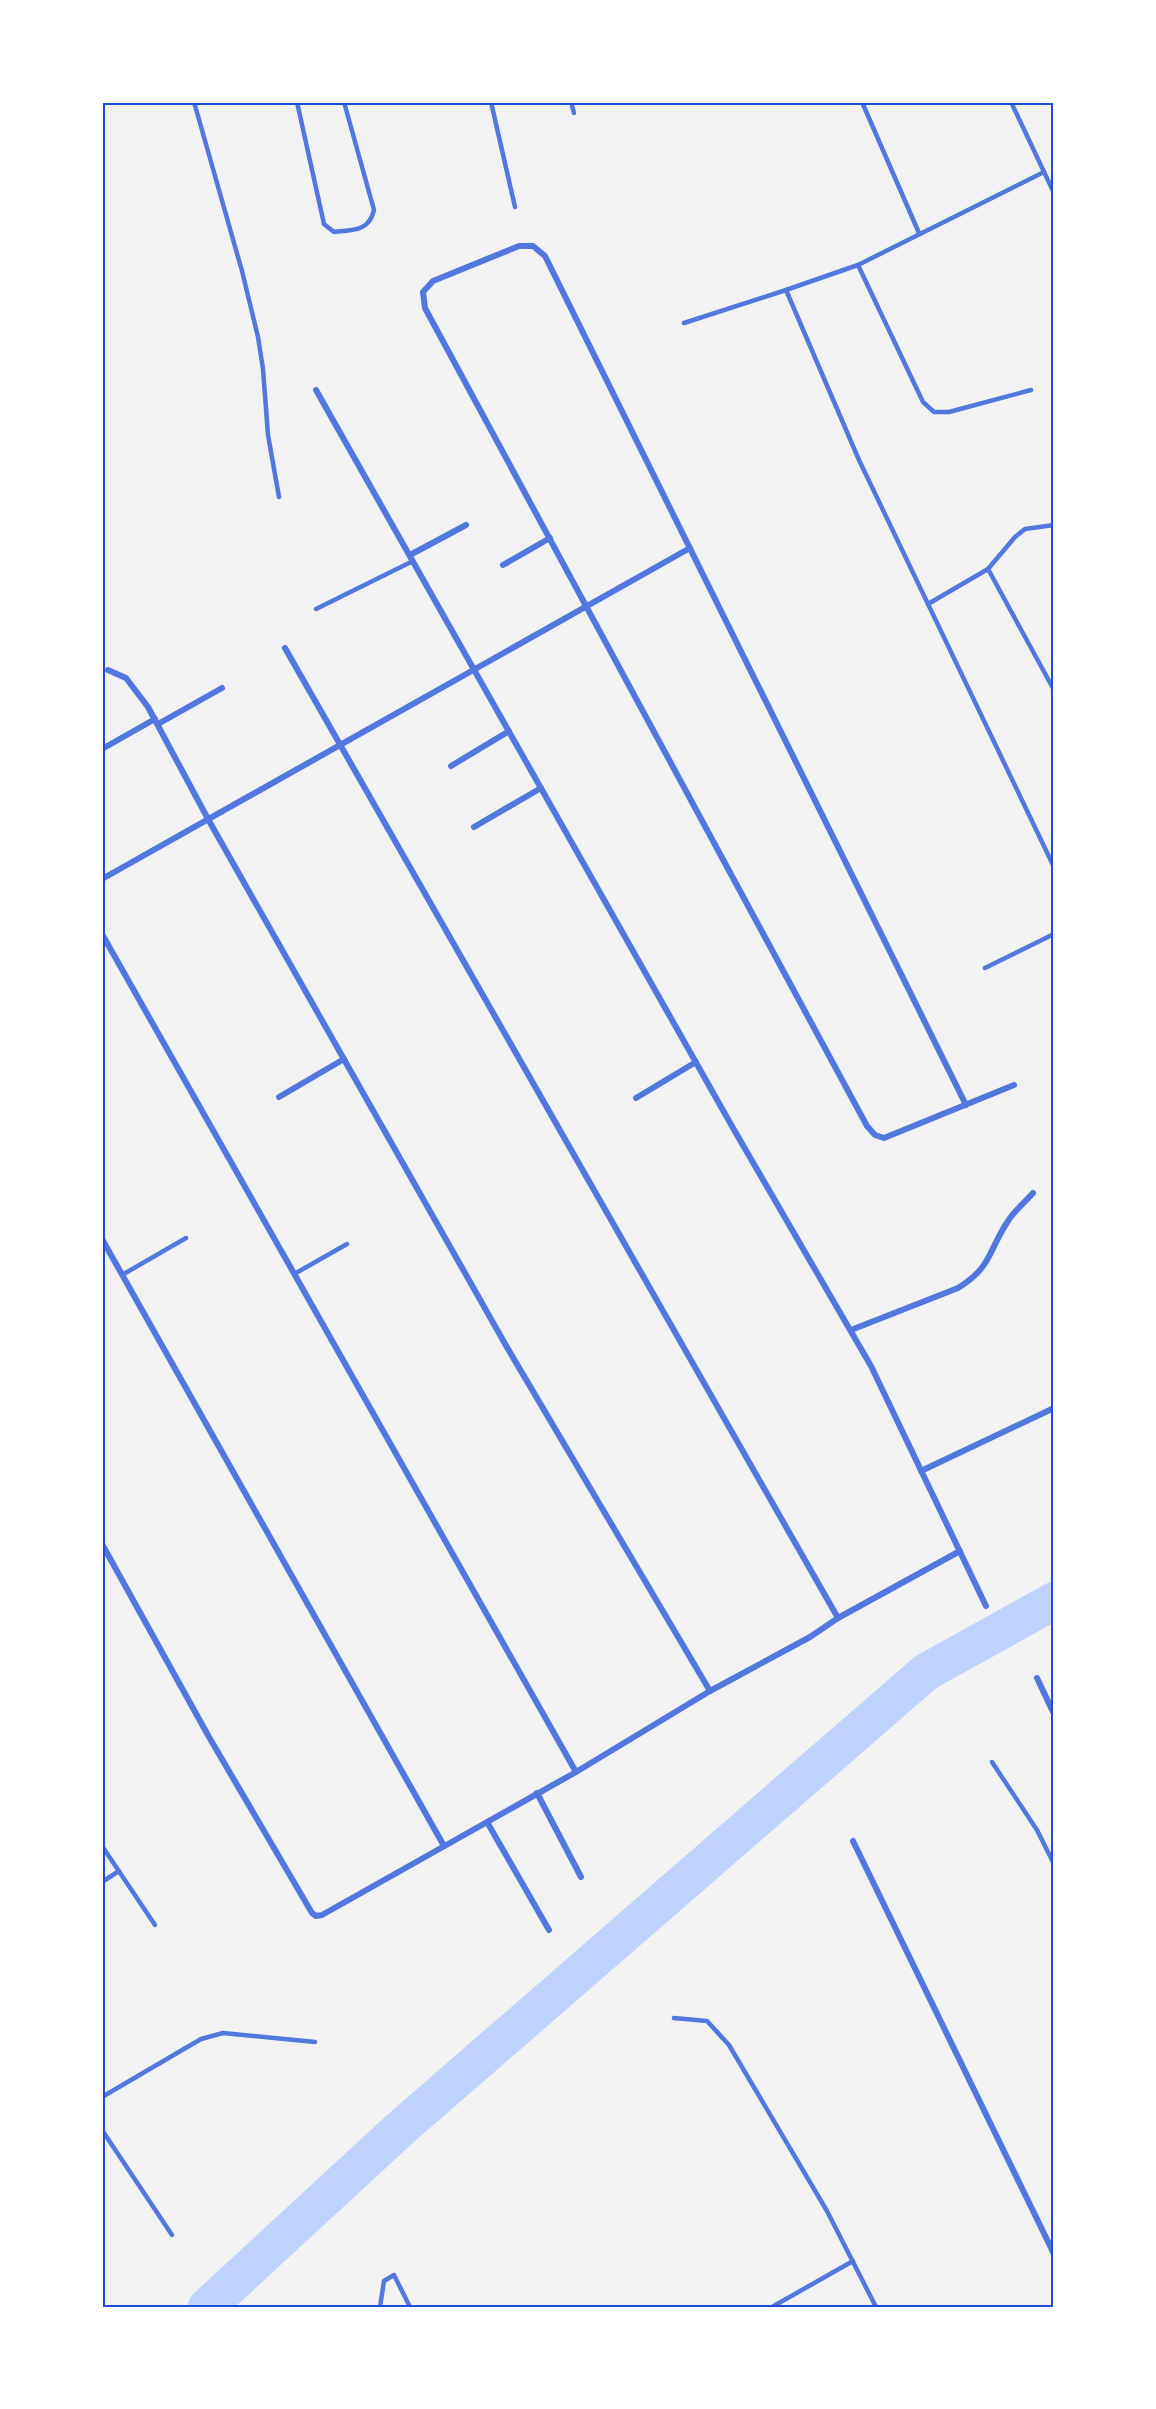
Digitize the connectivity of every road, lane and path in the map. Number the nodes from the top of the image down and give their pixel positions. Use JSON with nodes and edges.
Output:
{"nodes":[{"id":1,"x":194,"y":102,"type":"edge"},
{"id":2,"x":297,"y":102,"type":"edge"},
{"id":3,"x":344,"y":102,"type":"edge"},
{"id":4,"x":491,"y":102,"type":"edge"},
{"id":5,"x":571,"y":102,"type":"edge"},
{"id":6,"x":862,"y":102,"type":"edge"},
{"id":7,"x":1011,"y":102,"type":"edge"},
{"id":8,"x":573,"y":113,"type":"dead end"},
{"id":9,"x":1044,"y":172,"type":"junction"},
{"id":10,"x":1054,"y":194,"type":"edge"},
{"id":11,"x":515,"y":207,"type":"dead end"},
{"id":12,"x":919,"y":233,"type":"junction"},
{"id":13,"x":858,"y":265,"type":"junction"},
{"id":14,"x":786,"y":290,"type":"junction"},
{"id":15,"x":684,"y":322,"type":"dead end"},
{"id":16,"x":316,"y":390,"type":"dead end"},
{"id":17,"x":1031,"y":390,"type":"dead end"},
{"id":18,"x":279,"y":497,"type":"dead end"},
{"id":19,"x":466,"y":525,"type":"dead end"},
{"id":20,"x":1054,"y":525,"type":"edge"},
{"id":21,"x":550,"y":538,"type":"junction"},
{"id":22,"x":690,"y":548,"type":"junction"},
{"id":23,"x":412,"y":558,"type":"junction"},
{"id":24,"x":503,"y":565,"type":"dead end"},
{"id":25,"x":988,"y":569,"type":"junction"},
{"id":26,"x":928,"y":604,"type":"junction"},
{"id":27,"x":587,"y":606,"type":"junction"},
{"id":28,"x":316,"y":609,"type":"dead end"},
{"id":29,"x":285,"y":648,"type":"dead end"},
{"id":30,"x":474,"y":669,"type":"junction"},
{"id":31,"x":108,"y":670,"type":"dead end"},
{"id":32,"x":222,"y":688,"type":"dead end"},
{"id":33,"x":1054,"y":690,"type":"edge"},
{"id":34,"x":156,"y":722,"type":"junction"},
{"id":35,"x":509,"y":731,"type":"junction"},
{"id":36,"x":340,"y":745,"type":"junction"},
{"id":37,"x":102,"y":749,"type":"edge"},
{"id":38,"x":451,"y":766,"type":"dead end"},
{"id":39,"x":541,"y":788,"type":"junction"},
{"id":40,"x":208,"y":819,"type":"junction"},
{"id":41,"x":474,"y":827,"type":"dead end"},
{"id":42,"x":1054,"y":867,"type":"edge"},
{"id":43,"x":102,"y":879,"type":"edge"},
{"id":44,"x":102,"y":934,"type":"edge"},
{"id":45,"x":1054,"y":934,"type":"edge"},
{"id":46,"x":985,"y":969,"type":"dead end"},
{"id":47,"x":344,"y":1059,"type":"junction"},
{"id":48,"x":696,"y":1062,"type":"junction"},
{"id":49,"x":1014,"y":1085,"type":"dead end"},
{"id":50,"x":279,"y":1097,"type":"dead end"},
{"id":51,"x":636,"y":1098,"type":"dead end"},
{"id":52,"x":966,"y":1105,"type":"junction"},
{"id":53,"x":1033,"y":1193,"type":"dead end"},
{"id":54,"x":186,"y":1238,"type":"dead end"},
{"id":55,"x":102,"y":1239,"type":"edge"},
{"id":56,"x":347,"y":1244,"type":"dead end"},
{"id":57,"x":296,"y":1273,"type":"junction"},
{"id":58,"x":122,"y":1275,"type":"junction"},
{"id":59,"x":851,"y":1330,"type":"junction"},
{"id":60,"x":1054,"y":1408,"type":"edge"},
{"id":61,"x":921,"y":1471,"type":"junction"},
{"id":62,"x":102,"y":1544,"type":"edge"},
{"id":63,"x":960,"y":1551,"type":"junction"},
{"id":64,"x":986,"y":1606,"type":"dead end"},
{"id":65,"x":838,"y":1618,"type":"junction"},
{"id":66,"x":1037,"y":1678,"type":"dead end"},
{"id":67,"x":710,"y":1691,"type":"junction"},
{"id":68,"x":1054,"y":1714,"type":"edge"},
{"id":69,"x":992,"y":1762,"type":"dead end"},
{"id":70,"x":576,"y":1772,"type":"junction"},
{"id":71,"x":537,"y":1794,"type":"junction"},
{"id":72,"x":487,"y":1822,"type":"junction"},
{"id":73,"x":853,"y":1841,"type":"dead end"},
{"id":74,"x":102,"y":1846,"type":"edge"},
{"id":75,"x":444,"y":1846,"type":"junction"},
{"id":76,"x":1054,"y":1864,"type":"edge"},
{"id":77,"x":118,"y":1870,"type":"junction"},
{"id":78,"x":581,"y":1877,"type":"dead end"},
{"id":79,"x":102,"y":1882,"type":"edge"},
{"id":80,"x":155,"y":1925,"type":"dead end"},
{"id":81,"x":549,"y":1930,"type":"dead end"},
{"id":82,"x":674,"y":2018,"type":"dead end"},
{"id":83,"x":315,"y":2042,"type":"dead end"},
{"id":84,"x":102,"y":2097,"type":"edge"},
{"id":85,"x":102,"y":2130,"type":"edge"},
{"id":86,"x":172,"y":2235,"type":"dead end"},
{"id":87,"x":1054,"y":2254,"type":"edge"},
{"id":88,"x":853,"y":2261,"type":"junction"},
{"id":89,"x":380,"y":2307,"type":"edge"},
{"id":90,"x":410,"y":2307,"type":"edge"},
{"id":91,"x":772,"y":2307,"type":"edge"},
{"id":92,"x":876,"y":2307,"type":"edge"}],
"edges":[{"from":1,"to":18,"type":"lane"},
{"from":2,"to":3,"type":"lane"},
{"from":4,"to":11,"type":"lane"},
{"from":5,"to":8,"type":"lane"},
{"from":6,"to":12,"type":"lane"},
{"from":7,"to":9,"type":"lane"},
{"from":9,"to":10,"type":"lane"},
{"from":9,"to":12,"type":"lane"},
{"from":12,"to":13,"type":"lane"},
{"from":13,"to":14,"type":"lane"},
{"from":13,"to":17,"type":"lane"},
{"from":14,"to":15,"type":"lane"},
{"from":14,"to":26,"type":"lane"},
{"from":16,"to":23,"type":"street"},
{"from":19,"to":23,"type":"street"},
{"from":20,"to":25,"type":"lane"},
{"from":21,"to":22,"type":"street"},
{"from":21,"to":24,"type":"street"},
{"from":21,"to":27,"type":"street"},
{"from":22,"to":27,"type":"street"},
{"from":22,"to":52,"type":"street"},
{"from":23,"to":28,"type":"lane"},
{"from":23,"to":30,"type":"street"},
{"from":25,"to":26,"type":"lane"},
{"from":25,"to":33,"type":"lane"},
{"from":26,"to":42,"type":"lane"},
{"from":27,"to":30,"type":"street"},
{"from":27,"to":52,"type":"street"},
{"from":29,"to":36,"type":"street"},
{"from":30,"to":35,"type":"street"},
{"from":30,"to":36,"type":"street"},
{"from":31,"to":34,"type":"street"},
{"from":32,"to":34,"type":"street"},
{"from":34,"to":37,"type":"street"},
{"from":34,"to":40,"type":"street"},
{"from":35,"to":38,"type":"street"},
{"from":35,"to":39,"type":"street"},
{"from":36,"to":40,"type":"street"},
{"from":36,"to":65,"type":"street"},
{"from":39,"to":41,"type":"street"},
{"from":39,"to":48,"type":"street"},
{"from":40,"to":43,"type":"street"},
{"from":40,"to":47,"type":"street"},
{"from":44,"to":57,"type":"street"},
{"from":45,"to":46,"type":"lane"},
{"from":47,"to":50,"type":"street"},
{"from":47,"to":67,"type":"street"},
{"from":48,"to":51,"type":"street"},
{"from":48,"to":59,"type":"street"},
{"from":49,"to":52,"type":"street"},
{"from":53,"to":59,"type":"street"},
{"from":54,"to":58,"type":"lane"},
{"from":55,"to":58,"type":"street"},
{"from":56,"to":57,"type":"lane"},
{"from":57,"to":70,"type":"street"},
{"from":58,"to":75,"type":"street"},
{"from":59,"to":61,"type":"street"},
{"from":60,"to":61,"type":"street"},
{"from":61,"to":63,"type":"street"},
{"from":62,"to":75,"type":"street"},
{"from":63,"to":64,"type":"street"},
{"from":63,"to":65,"type":"street"},
{"from":65,"to":67,"type":"street"},
{"from":66,"to":68,"type":"street"},
{"from":67,"to":70,"type":"street"},
{"from":69,"to":76,"type":"lane"},
{"from":70,"to":71,"type":"street"},
{"from":71,"to":72,"type":"street"},
{"from":71,"to":78,"type":"street"},
{"from":72,"to":75,"type":"street"},
{"from":72,"to":81,"type":"street"},
{"from":73,"to":87,"type":"street"},
{"from":74,"to":77,"type":"lane"},
{"from":77,"to":79,"type":"lane"},
{"from":77,"to":80,"type":"lane"},
{"from":82,"to":88,"type":"lane"},
{"from":83,"to":84,"type":"lane"},
{"from":85,"to":86,"type":"lane"},
{"from":88,"to":91,"type":"lane"},
{"from":88,"to":92,"type":"lane"},
{"from":89,"to":90,"type":"lane"}]}
